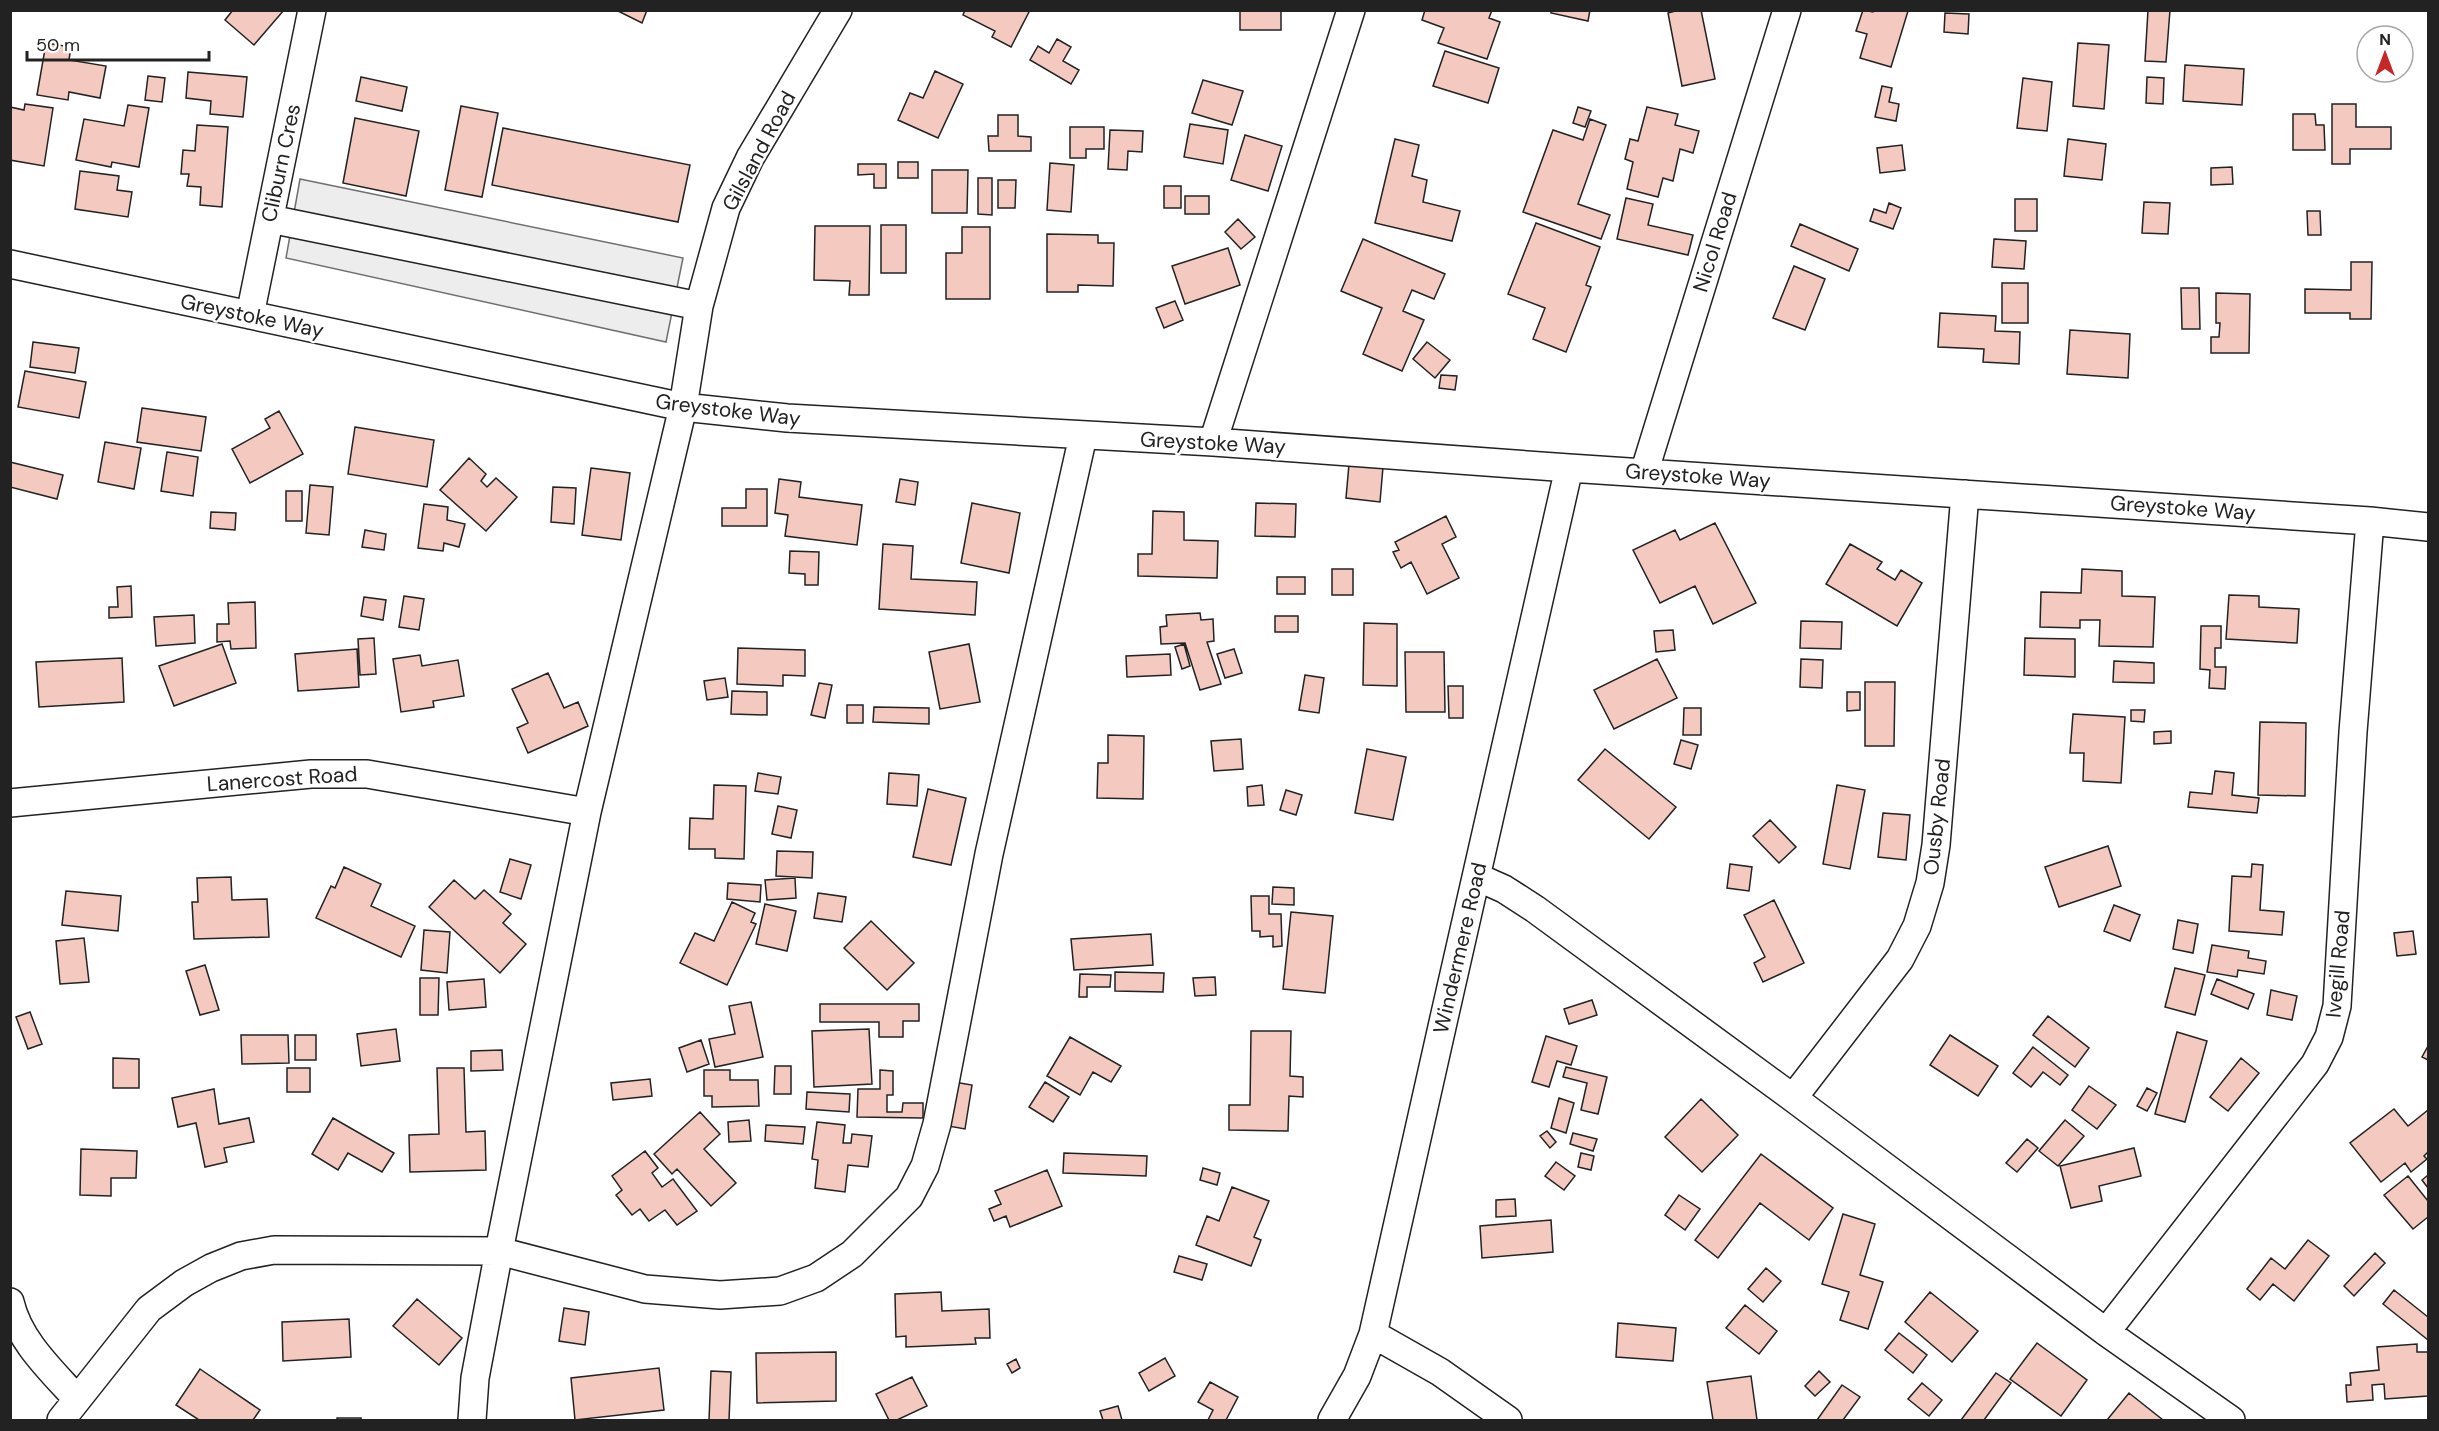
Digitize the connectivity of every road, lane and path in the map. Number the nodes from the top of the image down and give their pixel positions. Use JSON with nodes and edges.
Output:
{"nodes":[{"id":1,"x":312,"y":10,"type":"edge"},
{"id":2,"x":838,"y":10,"type":"edge"},
{"id":3,"x":1351,"y":10,"type":"edge"},
{"id":4,"x":1787,"y":10,"type":"edge"},
{"id":5,"x":270,"y":219,"type":"junction"},
{"id":6,"x":10,"y":264,"type":"edge"},
{"id":7,"x":699,"y":306,"type":"junction"},
{"id":8,"x":250,"y":315,"type":"junction"},
{"id":9,"x":683,"y":407,"type":"junction"},
{"id":10,"x":1083,"y":436,"type":"junction"},
{"id":11,"x":1213,"y":442,"type":"junction"},
{"id":12,"x":1569,"y":468,"type":"junction"},
{"id":13,"x":1644,"y":473,"type":"junction"},
{"id":14,"x":1965,"y":494,"type":"junction"},
{"id":15,"x":2370,"y":521,"type":"junction"},
{"id":16,"x":2428,"y":526,"type":"edge"},
{"id":17,"x":10,"y":803,"type":"edge"},
{"id":18,"x":587,"y":812,"type":"junction"},
{"id":19,"x":1477,"y":877,"type":"junction"},
{"id":20,"x":1793,"y":1098,"type":"junction"},
{"id":21,"x":499,"y":1251,"type":"junction"},
{"id":22,"x":10,"y":1302,"type":"edge"},
{"id":23,"x":2106,"y":1332,"type":"junction"},
{"id":24,"x":1373,"y":1334,"type":"junction"},
{"id":25,"x":77,"y":1399,"type":"junction"},
{"id":26,"x":61,"y":1420,"type":"edge"},
{"id":27,"x":472,"y":1420,"type":"edge"},
{"id":28,"x":1332,"y":1420,"type":"edge"},
{"id":29,"x":1508,"y":1420,"type":"edge"},
{"id":30,"x":2231,"y":1420,"type":"edge"}],
"edges":[{"from":1,"to":5,"type":"street","name":"Cliburn Cres"},
{"from":2,"to":7,"type":"street","name":"Gilsland Road"},
{"from":3,"to":11,"type":"street"},
{"from":4,"to":13,"type":"street","name":"Nicol Road"},
{"from":5,"to":7,"type":"street"},
{"from":5,"to":8,"type":"street","name":"Cliburn Cres"},
{"from":6,"to":8,"type":"street","name":"Greystoke Way"},
{"from":7,"to":9,"type":"street","name":"Gilsland Road"},
{"from":8,"to":9,"type":"street","name":"Greystoke Way"},
{"from":9,"to":10,"type":"street","name":"Greystoke Way"},
{"from":9,"to":18,"type":"street","name":"Gilsland Road"},
{"from":10,"to":11,"type":"street","name":"Greystoke Way"},
{"from":10,"to":21,"type":"street"},
{"from":11,"to":12,"type":"street","name":"Greystoke Way"},
{"from":12,"to":13,"type":"street","name":"Greystoke Way"},
{"from":12,"to":19,"type":"street","name":"Windermere Road"},
{"from":13,"to":14,"type":"street","name":"Greystoke Way"},
{"from":14,"to":15,"type":"street","name":"Greystoke Way"},
{"from":14,"to":20,"type":"street","name":"Ousby Road"},
{"from":15,"to":16,"type":"street","name":"Greystoke Way"},
{"from":15,"to":23,"type":"street","name":"Ivegill Road"},
{"from":17,"to":18,"type":"street","name":"Lanercost Road"},
{"from":18,"to":21,"type":"street","name":"Gilsland Road"},
{"from":19,"to":20,"type":"street"},
{"from":19,"to":24,"type":"street","name":"Windermere Road"},
{"from":20,"to":23,"type":"street"},
{"from":21,"to":25,"type":"street"},
{"from":21,"to":27,"type":"street","name":"Gilsland Road"},
{"from":22,"to":25,"type":"street"},
{"from":23,"to":30,"type":"street"},
{"from":24,"to":28,"type":"street","name":"Windermere Road"},
{"from":24,"to":29,"type":"street"},
{"from":25,"to":26,"type":"street"}]}
